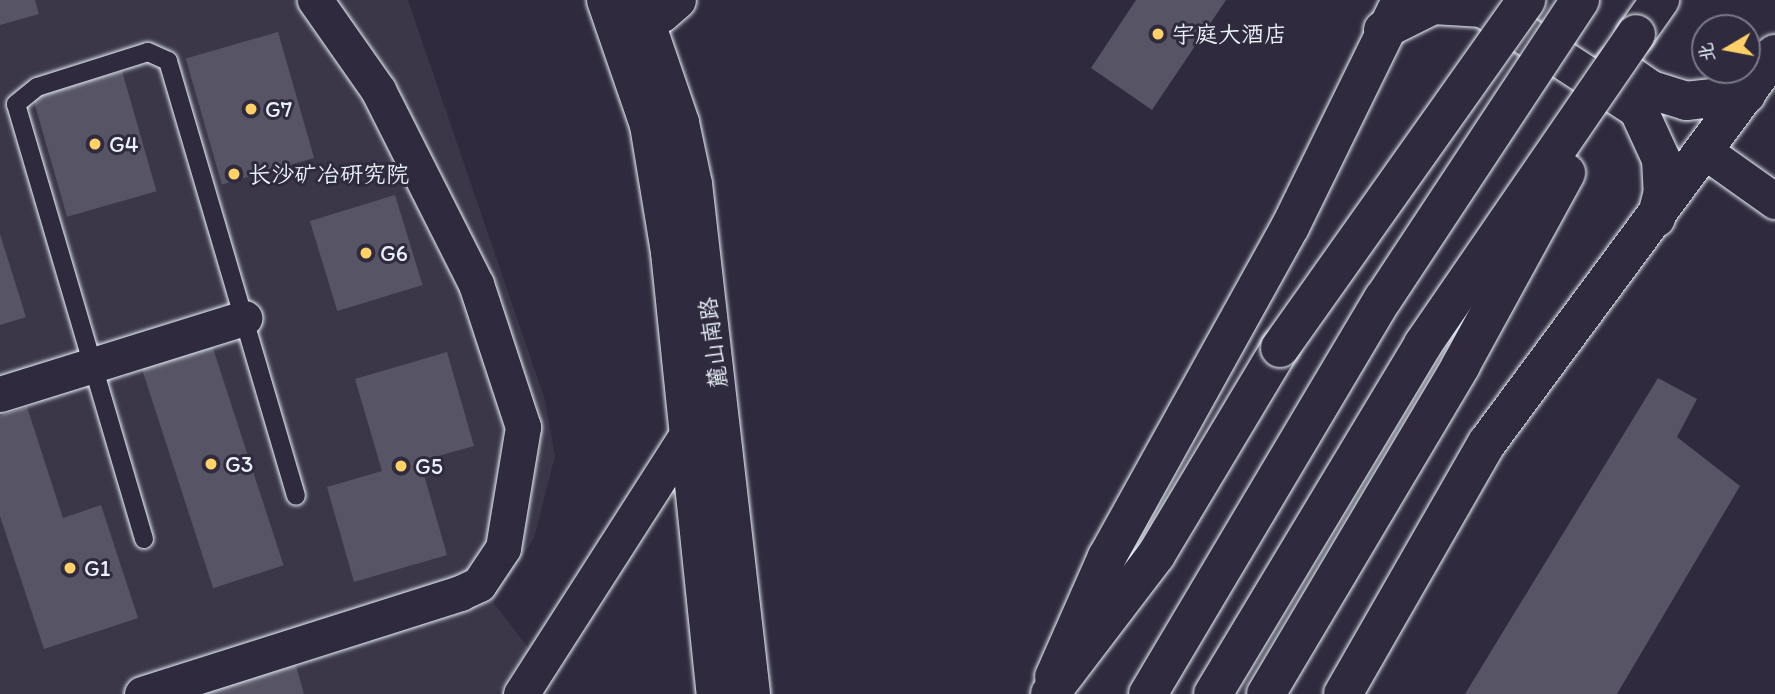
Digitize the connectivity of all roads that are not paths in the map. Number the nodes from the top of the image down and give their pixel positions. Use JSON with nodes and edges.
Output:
{"nodes":[{"id":1,"x":314,"y":0,"type":"edge"},
{"id":2,"x":678,"y":0,"type":"edge"},
{"id":3,"x":1517,"y":0,"type":"edge"},
{"id":4,"x":1526,"y":0,"type":"edge"},
{"id":5,"x":1580,"y":0,"type":"edge"},
{"id":6,"x":1660,"y":0,"type":"edge"},
{"id":7,"x":627,"y":13,"type":"edge"},
{"id":8,"x":1392,"y":15,"type":"edge"},
{"id":9,"x":1636,"y":34,"type":"junction"},
{"id":10,"x":1775,"y":54,"type":"edge"},
{"id":11,"x":1747,"y":94,"type":"junction"},
{"id":12,"x":1706,"y":152,"type":"junction"},
{"id":13,"x":1775,"y":201,"type":"edge"},
{"id":14,"x":1656,"y":220,"type":"junction"},
{"id":15,"x":244,"y":318,"type":"junction"},
{"id":16,"x":92,"y":365,"type":"junction"},
{"id":17,"x":718,"y":379,"type":"junction"},
{"id":18,"x":0,"y":394,"type":"edge"},
{"id":19,"x":691,"y":430,"type":"junction"},
{"id":20,"x":296,"y":496,"type":"dead end"},
{"id":21,"x":144,"y":539,"type":"dead end"},
{"id":22,"x":142,"y":694,"type":"edge"},
{"id":23,"x":521,"y":694,"type":"edge"},
{"id":24,"x":716,"y":694,"type":"edge"},
{"id":25,"x":751,"y":694,"type":"edge"},
{"id":26,"x":1048,"y":694,"type":"edge"},
{"id":27,"x":1148,"y":694,"type":"edge"},
{"id":28,"x":1213,"y":694,"type":"edge"},
{"id":29,"x":1266,"y":694,"type":"edge"},
{"id":30,"x":1343,"y":694,"type":"edge"}],
"edges":[{"from":1,"to":22,"type":"street"},
{"from":2,"to":7,"type":"street"},
{"from":3,"to":11,"type":"main road"},
{"from":4,"to":26,"type":"main road","bridge":true},
{"from":5,"to":27,"type":"main road","bridge":true},
{"from":6,"to":9,"type":"main road"},
{"from":7,"to":17,"type":"main road","name":"麓山南路"},
{"from":7,"to":19,"type":"main road","name":"麓山南路"},
{"from":8,"to":14,"type":"main road"},
{"from":8,"to":26,"type":"main road"},
{"from":9,"to":28,"type":"main road","bridge":true},
{"from":9,"to":29,"type":"main road","bridge":true},
{"from":10,"to":11,"type":"main road"},
{"from":11,"to":12,"type":"main road"},
{"from":12,"to":13,"type":"street"},
{"from":12,"to":14,"type":"main road"},
{"from":14,"to":30,"type":"main road"},
{"from":15,"to":16,"type":"street"},
{"from":15,"to":16,"type":"lane"},
{"from":15,"to":20,"type":"lane"},
{"from":16,"to":18,"type":"street"},
{"from":16,"to":21,"type":"lane"},
{"from":17,"to":19,"type":"street"},
{"from":17,"to":25,"type":"main road","name":"麓山南路"},
{"from":19,"to":23,"type":"street"},
{"from":19,"to":24,"type":"main road","name":"麓山南路"}]}
